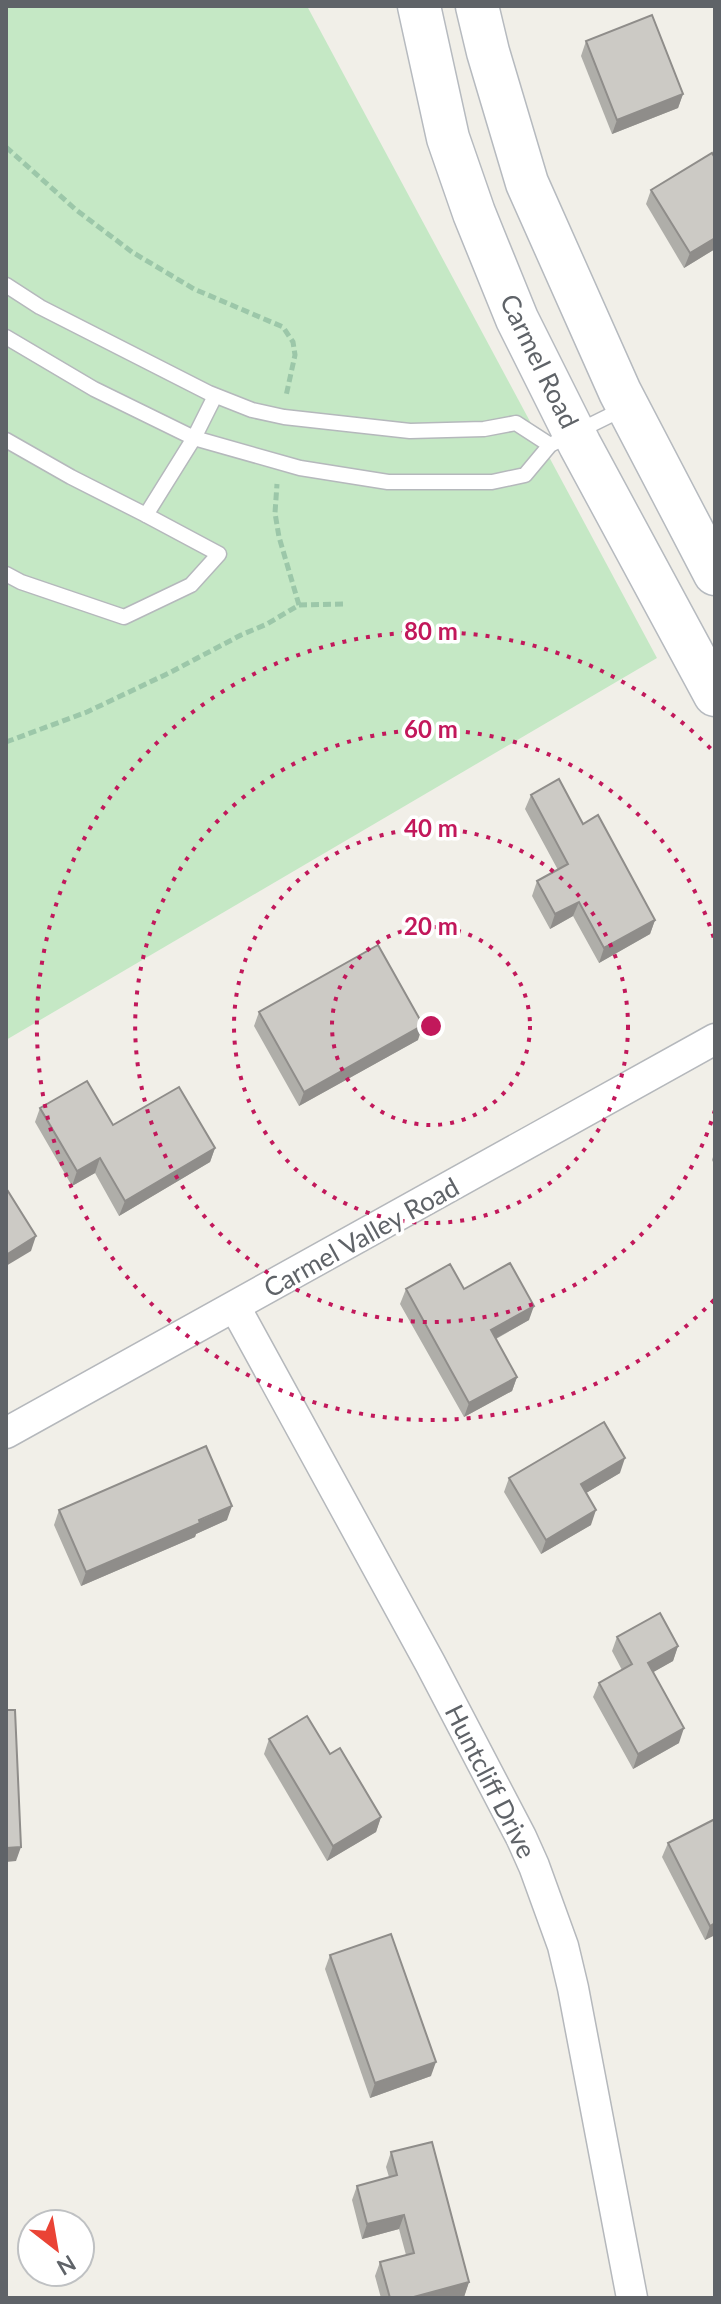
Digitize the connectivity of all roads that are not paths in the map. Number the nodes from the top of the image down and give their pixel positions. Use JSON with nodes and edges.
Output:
{"nodes":[{"id":1,"x":419,"y":6,"type":"edge"},
{"id":2,"x":477,"y":6,"type":"edge"},
{"id":3,"x":6,"y":285,"type":"edge"},
{"id":4,"x":6,"y":337,"type":"edge"},
{"id":5,"x":215,"y":396,"type":"junction"},
{"id":6,"x":628,"y":407,"type":"junction"},
{"id":7,"x":194,"y":438,"type":"junction"},
{"id":8,"x":562,"y":439,"type":"junction"},
{"id":9,"x":6,"y":440,"type":"edge"},
{"id":10,"x":146,"y":515,"type":"junction"},
{"id":11,"x":6,"y":574,"type":"edge"},
{"id":12,"x":715,"y":574,"type":"edge"},
{"id":13,"x":715,"y":695,"type":"edge"},
{"id":14,"x":715,"y":1039,"type":"edge"},
{"id":15,"x":235,"y":1307,"type":"junction"},
{"id":16,"x":6,"y":1433,"type":"edge"},
{"id":17,"x":632,"y":2298,"type":"edge"}],
"edges":[{"from":1,"to":8,"type":"main road","name":"Carmel Road"},
{"from":2,"to":6,"type":"main road"},
{"from":3,"to":5,"type":"lane"},
{"from":4,"to":7,"type":"lane"},
{"from":5,"to":7,"type":"lane"},
{"from":5,"to":8,"type":"lane"},
{"from":6,"to":8,"type":"lane"},
{"from":6,"to":12,"type":"main road"},
{"from":7,"to":8,"type":"lane"},
{"from":7,"to":10,"type":"lane"},
{"from":8,"to":13,"type":"main road","name":"Carmel Road"},
{"from":9,"to":10,"type":"lane"},
{"from":10,"to":11,"type":"lane"},
{"from":14,"to":15,"type":"street","name":"Carmel Valley Road"},
{"from":15,"to":16,"type":"street","name":"Carmel Valley Road"},
{"from":15,"to":17,"type":"street","name":"Huntcliff Drive"}]}
